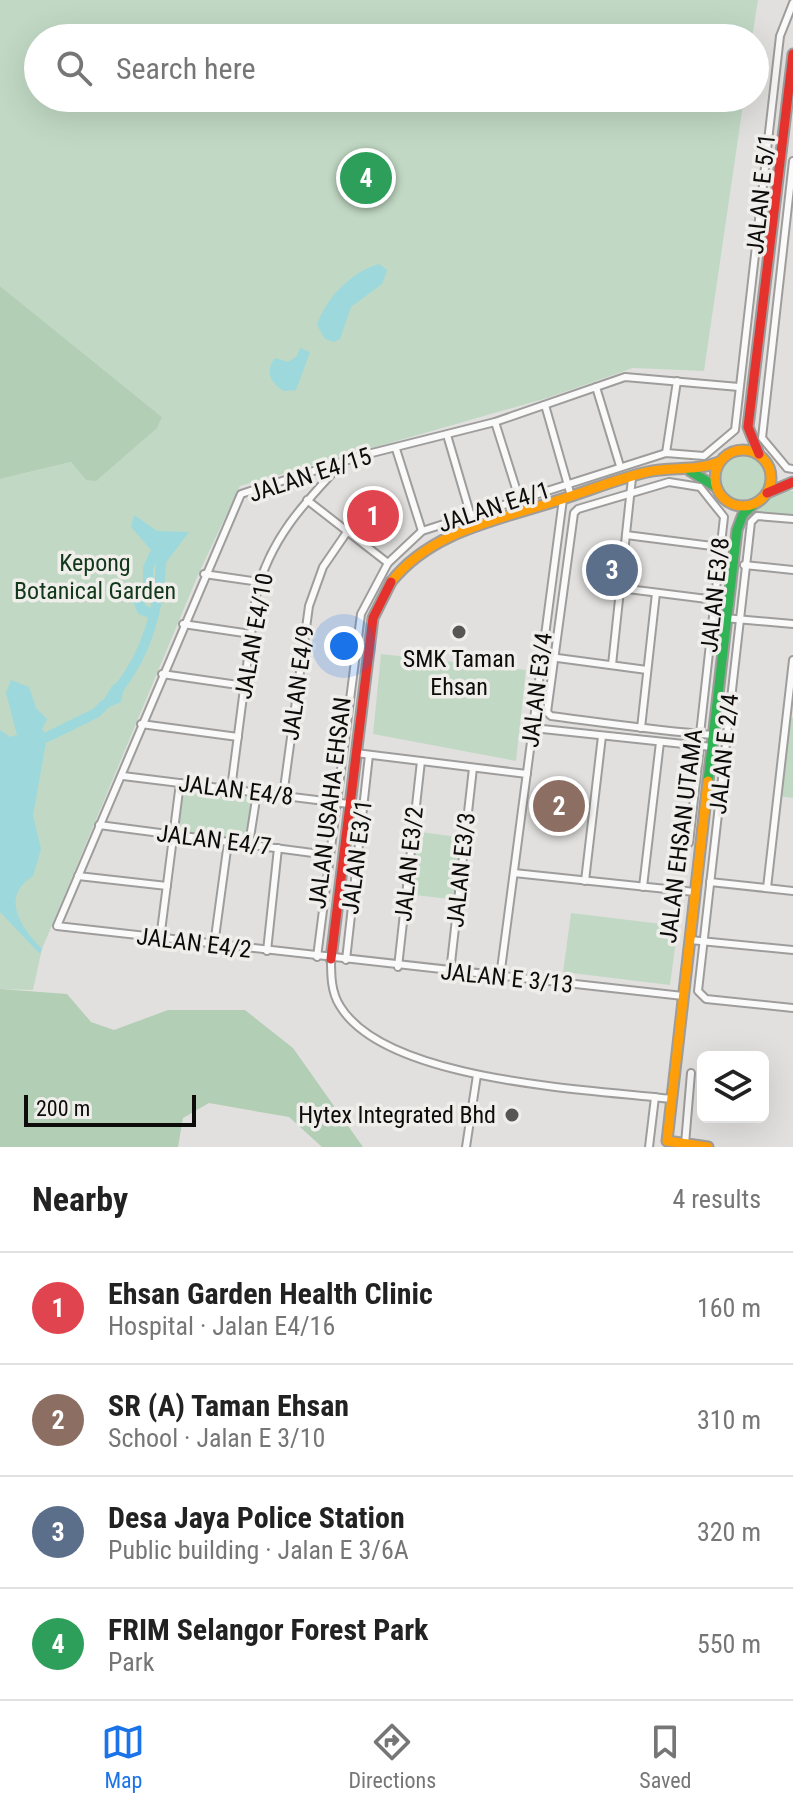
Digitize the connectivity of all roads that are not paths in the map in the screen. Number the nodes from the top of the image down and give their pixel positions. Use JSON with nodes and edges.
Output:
{"nodes":[{"id":1,"x":793,"y":3,"type":"edge"},
{"id":2,"x":793,"y":54,"type":"edge"},
{"id":3,"x":770,"y":111,"type":"junction"},
{"id":4,"x":785,"y":112,"type":"junction"},
{"id":5,"x":793,"y":161,"type":"edge"},
{"id":6,"x":773,"y":211,"type":"junction"},
{"id":7,"x":790,"y":212,"type":"edge"},
{"id":8,"x":748,"y":316,"type":"junction"},
{"id":9,"x":760,"y":317,"type":"junction"},
{"id":10,"x":677,"y":381,"type":"junction"},
{"id":11,"x":596,"y":387,"type":"junction"},
{"id":12,"x":739,"y":387,"type":"junction"},
{"id":13,"x":545,"y":405,"type":"junction"},
{"id":14,"x":495,"y":422,"type":"junction"},
{"id":15,"x":748,"y":427,"type":"junction"},
{"id":16,"x":447,"y":435,"type":"junction"},
{"id":17,"x":396,"y":449,"type":"junction"},
{"id":18,"x":735,"y":450,"type":"junction"},
{"id":19,"x":666,"y":453,"type":"junction"},
{"id":20,"x":759,"y":454,"type":"junction"},
{"id":21,"x":344,"y":461,"type":"junction"},
{"id":22,"x":719,"y":462,"type":"junction"},
{"id":23,"x":620,"y":466,"type":"junction"},
{"id":24,"x":793,"y":469,"type":"edge"},
{"id":25,"x":770,"y":470,"type":"junction"},
{"id":26,"x":690,"y":471,"type":"junction"},
{"id":27,"x":632,"y":478,"type":"junction"},
{"id":28,"x":793,"y":482,"type":"edge"},
{"id":29,"x":569,"y":483,"type":"junction"},
{"id":30,"x":716,"y":487,"type":"junction"},
{"id":31,"x":631,"y":492,"type":"junction"},
{"id":32,"x":766,"y":493,"type":"junction"},
{"id":33,"x":567,"y":497,"type":"junction"},
{"id":34,"x":519,"y":498,"type":"junction"},
{"id":35,"x":307,"y":500,"type":"junction"},
{"id":36,"x":727,"y":501,"type":"junction"},
{"id":37,"x":754,"y":504,"type":"junction"},
{"id":38,"x":470,"y":513,"type":"junction"},
{"id":39,"x":793,"y":519,"type":"edge"},
{"id":40,"x":737,"y":530,"type":"junction"},
{"id":41,"x":422,"y":531,"type":"junction"},
{"id":42,"x":347,"y":532,"type":"junction"},
{"id":43,"x":626,"y":535,"type":"junction"},
{"id":44,"x":720,"y":547,"type":"junction"},
{"id":45,"x":388,"y":563,"type":"junction"},
{"id":46,"x":744,"y":565,"type":"junction"},
{"id":47,"x":793,"y":570,"type":"edge"},
{"id":48,"x":204,"y":574,"type":"junction"},
{"id":49,"x":260,"y":582,"type":"junction"},
{"id":50,"x":620,"y":588,"type":"junction"},
{"id":51,"x":656,"y":593,"type":"junction"},
{"id":52,"x":715,"y":600,"type":"junction"},
{"id":53,"x":361,"y":614,"type":"junction"},
{"id":54,"x":713,"y":617,"type":"junction"},
{"id":55,"x":373,"y":618,"type":"junction"},
{"id":56,"x":727,"y":618,"type":"junction"},
{"id":57,"x":739,"y":619,"type":"junction"},
{"id":58,"x":183,"y":624,"type":"junction"},
{"id":59,"x":793,"y":624,"type":"edge"},
{"id":60,"x":251,"y":634,"type":"junction"},
{"id":61,"x":542,"y":656,"type":"junction"},
{"id":62,"x":554,"y":658,"type":"junction"},
{"id":63,"x":793,"y":660,"type":"edge"},
{"id":64,"x":612,"y":665,"type":"junction"},
{"id":65,"x":647,"y":670,"type":"junction"},
{"id":66,"x":162,"y":674,"type":"junction"},
{"id":67,"x":245,"y":686,"type":"junction"},
{"id":68,"x":141,"y":724,"type":"junction"},
{"id":69,"x":533,"y":728,"type":"junction"},
{"id":70,"x":641,"y":728,"type":"junction"},
{"id":71,"x":700,"y":734,"type":"junction"},
{"id":72,"x":713,"y":735,"type":"junction"},
{"id":73,"x":602,"y":736,"type":"junction"},
{"id":74,"x":238,"y":737,"type":"junction"},
{"id":75,"x":660,"y":742,"type":"junction"},
{"id":76,"x":700,"y":746,"type":"junction"},
{"id":77,"x":712,"y":747,"type":"junction"},
{"id":78,"x":356,"y":753,"type":"junction"},
{"id":79,"x":369,"y":755,"type":"junction"},
{"id":80,"x":421,"y":761,"type":"junction"},
{"id":81,"x":473,"y":768,"type":"junction"},
{"id":82,"x":527,"y":774,"type":"junction"},
{"id":83,"x":123,"y":776,"type":"junction"},
{"id":84,"x":180,"y":783,"type":"junction"},
{"id":85,"x":231,"y":789,"type":"junction"},
{"id":86,"x":257,"y":793,"type":"junction"},
{"id":87,"x":283,"y":796,"type":"junction"},
{"id":88,"x":335,"y":802,"type":"junction"},
{"id":89,"x":349,"y":804,"type":"junction"},
{"id":90,"x":99,"y":825,"type":"junction"},
{"id":91,"x":173,"y":834,"type":"junction"},
{"id":92,"x":228,"y":842,"type":"junction"},
{"id":93,"x":689,"y":843,"type":"dead end"},
{"id":94,"x":249,"y":844,"type":"junction"},
{"id":95,"x":278,"y":848,"type":"junction"},
{"id":96,"x":328,"y":855,"type":"junction"},
{"id":97,"x":514,"y":873,"type":"junction"},
{"id":98,"x":78,"y":876,"type":"junction"},
{"id":99,"x":585,"y":881,"type":"junction"},
{"id":100,"x":710,"y":882,"type":"junction"},
{"id":101,"x":167,"y":886,"type":"junction"},
{"id":102,"x":643,"y":887,"type":"junction"},
{"id":103,"x":767,"y":888,"type":"junction"},
{"id":104,"x":793,"y":891,"type":"edge"},
{"id":105,"x":695,"y":892,"type":"junction"},
{"id":106,"x":57,"y":926,"type":"joint"},
{"id":107,"x":160,"y":939,"type":"junction"},
{"id":108,"x":690,"y":940,"type":"junction"},
{"id":109,"x":703,"y":941,"type":"junction"},
{"id":110,"x":214,"y":945,"type":"junction"},
{"id":111,"x":793,"y":950,"type":"edge"},
{"id":112,"x":267,"y":951,"type":"junction"},
{"id":113,"x":317,"y":957,"type":"junction"},
{"id":114,"x":331,"y":959,"type":"junction"},
{"id":115,"x":346,"y":960,"type":"junction"},
{"id":116,"x":398,"y":967,"type":"junction"},
{"id":117,"x":450,"y":972,"type":"junction"},
{"id":118,"x":500,"y":977,"type":"junction"},
{"id":119,"x":683,"y":996,"type":"junction"},
{"id":120,"x":793,"y":1008,"type":"edge"},
{"id":121,"x":691,"y":1073,"type":"dead end"},
{"id":122,"x":477,"y":1075,"type":"junction"},
{"id":123,"x":655,"y":1097,"type":"junction"},
{"id":124,"x":671,"y":1099,"type":"junction"},
{"id":125,"x":666,"y":1144,"type":"edge"},
{"id":126,"x":685,"y":1144,"type":"junction"},
{"id":127,"x":466,"y":1147,"type":"edge"},
{"id":128,"x":649,"y":1147,"type":"edge"},
{"id":129,"x":708,"y":1147,"type":"edge"}],
"edges":[{"from":1,"to":3,"type":"street","name":"JALAN E 5/1"},
{"from":2,"to":4,"type":"street"},
{"from":3,"to":4,"type":"street"},
{"from":3,"to":8,"type":"street","name":"JALAN E 5/1"},
{"from":4,"to":6,"type":"street"},
{"from":5,"to":7,"type":"street"},
{"from":6,"to":7,"type":"street"},
{"from":6,"to":9,"type":"street"},
{"from":7,"to":24,"type":"street"},
{"from":8,"to":9,"type":"street"},
{"from":8,"to":12,"type":"street","name":"JALAN E 5/1"},
{"from":9,"to":15,"type":"street"},
{"from":10,"to":11,"type":"street","name":"JALAN E4/15"},
{"from":10,"to":12,"type":"street","name":"JALAN E4/15"},
{"from":10,"to":19,"type":"street"},
{"from":11,"to":13,"type":"street","name":"JALAN E4/15"},
{"from":11,"to":23,"type":"street"},
{"from":12,"to":19,"type":"street","name":"JALAN E 5/1"},
{"from":13,"to":14,"type":"street","name":"JALAN E4/15"},
{"from":13,"to":29,"type":"street","name":"JALAN E3/4"},
{"from":14,"to":16,"type":"street","name":"JALAN E4/15"},
{"from":14,"to":34,"type":"street"},
{"from":15,"to":18,"type":"street"},
{"from":15,"to":20,"type":"street"},
{"from":16,"to":17,"type":"street","name":"JALAN E4/15"},
{"from":16,"to":38,"type":"street"},
{"from":17,"to":21,"type":"street","name":"JALAN E4/15"},
{"from":17,"to":41,"type":"street"},
{"from":18,"to":20,"type":"street"},
{"from":18,"to":22,"type":"street"},
{"from":19,"to":23,"type":"street","name":"JALAN E4/1"},
{"from":20,"to":25,"type":"street"},
{"from":21,"to":35,"type":"street","name":"JALAN E4/10"},
{"from":21,"to":48,"type":"street","name":"JALAN E4/15"},
{"from":22,"to":26,"type":"street","name":"JALAN USAHA EHSAN"},
{"from":22,"to":30,"type":"street"},
{"from":23,"to":29,"type":"street","name":"JALAN E4/1"},
{"from":25,"to":28,"type":"street"},
{"from":25,"to":32,"type":"street"},
{"from":26,"to":27,"type":"street","name":"JALAN USAHA EHSAN"},
{"from":26,"to":30,"type":"street"},
{"from":27,"to":31,"type":"street"},
{"from":27,"to":33,"type":"street","name":"JALAN USAHA EHSAN"},
{"from":28,"to":32,"type":"street"},
{"from":29,"to":33,"type":"street","name":"JALAN E3/4"},
{"from":29,"to":34,"type":"street","name":"JALAN E4/1"},
{"from":30,"to":36,"type":"street"},
{"from":31,"to":43,"type":"street"},
{"from":31,"to":44,"type":"street","name":"JALAN E3/8"},
{"from":31,"to":62,"type":"street","name":"JALAN E3/8"},
{"from":32,"to":37,"type":"street"},
{"from":33,"to":55,"type":"street","name":"JALAN USAHA EHSAN"},
{"from":33,"to":61,"type":"street","name":"JALAN E3/4"},
{"from":34,"to":38,"type":"street","name":"JALAN E4/1"},
{"from":35,"to":42,"type":"street"},
{"from":35,"to":49,"type":"street","name":"JALAN E4/10"},
{"from":36,"to":37,"type":"street"},
{"from":36,"to":40,"type":"street","name":"JALAN EHSAN UTAMA"},
{"from":37,"to":40,"type":"street","name":"JALAN EHSAN UTAMA"},
{"from":38,"to":41,"type":"street","name":"JALAN E4/1"},
{"from":39,"to":46,"type":"street","name":"JALAN E 2/4"},
{"from":40,"to":56,"type":"street","name":"JALAN EHSAN UTAMA"},
{"from":41,"to":45,"type":"street","name":"JALAN E4/1"},
{"from":42,"to":45,"type":"street"},
{"from":42,"to":87,"type":"street","name":"JALAN E4/9"},
{"from":43,"to":44,"type":"street"},
{"from":43,"to":50,"type":"street"},
{"from":44,"to":52,"type":"street","name":"JALAN E3/8"},
{"from":45,"to":53,"type":"street","name":"JALAN E4/1"},
{"from":46,"to":47,"type":"street"},
{"from":46,"to":57,"type":"street","name":"JALAN E 2/4"},
{"from":48,"to":49,"type":"street"},
{"from":48,"to":58,"type":"street","name":"JALAN E4/15"},
{"from":49,"to":60,"type":"street","name":"JALAN E4/10"},
{"from":50,"to":51,"type":"street"},
{"from":50,"to":64,"type":"street"},
{"from":51,"to":52,"type":"street"},
{"from":51,"to":65,"type":"street"},
{"from":52,"to":54,"type":"street","name":"JALAN E3/8"},
{"from":53,"to":55,"type":"street"},
{"from":53,"to":88,"type":"street","name":"JALAN E4/1"},
{"from":54,"to":56,"type":"street"},
{"from":54,"to":71,"type":"street","name":"JALAN E3/8"},
{"from":55,"to":78,"type":"street","name":"JALAN USAHA EHSAN"},
{"from":56,"to":57,"type":"street"},
{"from":56,"to":72,"type":"street","name":"JALAN EHSAN UTAMA"},
{"from":57,"to":59,"type":"street"},
{"from":57,"to":100,"type":"street","name":"JALAN E 2/4"},
{"from":58,"to":60,"type":"street"},
{"from":58,"to":66,"type":"street","name":"JALAN E4/15"},
{"from":60,"to":67,"type":"street","name":"JALAN E4/10"},
{"from":61,"to":62,"type":"street"},
{"from":61,"to":69,"type":"street","name":"JALAN E3/4"},
{"from":62,"to":64,"type":"street"},
{"from":62,"to":70,"type":"street"},
{"from":63,"to":103,"type":"street"},
{"from":64,"to":65,"type":"street"},
{"from":65,"to":70,"type":"street"},
{"from":66,"to":67,"type":"street"},
{"from":66,"to":68,"type":"street","name":"JALAN E4/15"},
{"from":67,"to":74,"type":"street","name":"JALAN E4/10"},
{"from":68,"to":74,"type":"street"},
{"from":68,"to":83,"type":"street","name":"JALAN E4/15"},
{"from":69,"to":73,"type":"street"},
{"from":69,"to":82,"type":"street","name":"JALAN E3/4"},
{"from":70,"to":71,"type":"street"},
{"from":71,"to":72,"type":"street"},
{"from":72,"to":77,"type":"street","name":"JALAN EHSAN UTAMA"},
{"from":73,"to":75,"type":"street"},
{"from":73,"to":99,"type":"street"},
{"from":74,"to":85,"type":"street","name":"JALAN E4/10"},
{"from":75,"to":76,"type":"street"},
{"from":75,"to":102,"type":"street"},
{"from":76,"to":77,"type":"street"},
{"from":76,"to":93,"type":"street"},
{"from":77,"to":105,"type":"street","name":"JALAN EHSAN UTAMA"},
{"from":78,"to":79,"type":"street"},
{"from":78,"to":89,"type":"street","name":"JALAN USAHA EHSAN"},
{"from":79,"to":80,"type":"street"},
{"from":79,"to":115,"type":"street","name":"JALAN E3/1"},
{"from":80,"to":81,"type":"street"},
{"from":80,"to":116,"type":"street","name":"JALAN E3/2"},
{"from":81,"to":82,"type":"street"},
{"from":81,"to":117,"type":"street","name":"JALAN E3/3"},
{"from":82,"to":97,"type":"street","name":"JALAN E3/4"},
{"from":83,"to":84,"type":"street","name":"JALAN E4/8"},
{"from":83,"to":90,"type":"street","name":"JALAN E4/15"},
{"from":84,"to":85,"type":"street","name":"JALAN E4/8"},
{"from":84,"to":91,"type":"street"},
{"from":85,"to":86,"type":"street","name":"JALAN E4/8"},
{"from":86,"to":87,"type":"street","name":"JALAN E4/8"},
{"from":86,"to":94,"type":"street"},
{"from":87,"to":88,"type":"street","name":"JALAN E4/8"},
{"from":88,"to":89,"type":"street","name":"JALAN E4/8"},
{"from":88,"to":96,"type":"street","name":"JALAN E4/1"},
{"from":89,"to":114,"type":"street","name":"JALAN USAHA EHSAN"},
{"from":90,"to":91,"type":"street","name":"JALAN E4/7"},
{"from":90,"to":98,"type":"street","name":"JALAN E4/15"},
{"from":91,"to":92,"type":"street","name":"JALAN E4/7"},
{"from":91,"to":101,"type":"street"},
{"from":92,"to":94,"type":"street","name":"JALAN E4/7"},
{"from":92,"to":110,"type":"street"},
{"from":94,"to":95,"type":"street","name":"JALAN E4/7"},
{"from":95,"to":96,"type":"street","name":"JALAN E4/7"},
{"from":95,"to":112,"type":"street"},
{"from":96,"to":113,"type":"street","name":"JALAN E4/1"},
{"from":97,"to":99,"type":"street"},
{"from":97,"to":118,"type":"street","name":"JALAN E3/4"},
{"from":98,"to":101,"type":"street"},
{"from":98,"to":106,"type":"street","name":"JALAN E4/15"},
{"from":99,"to":102,"type":"street"},
{"from":100,"to":103,"type":"street"},
{"from":100,"to":109,"type":"street","name":"JALAN E 2/4"},
{"from":101,"to":107,"type":"street"},
{"from":102,"to":105,"type":"street"},
{"from":103,"to":104,"type":"street"},
{"from":105,"to":108,"type":"street","name":"JALAN EHSAN UTAMA"},
{"from":106,"to":107,"type":"street","name":"JALAN E4/2"},
{"from":107,"to":110,"type":"street","name":"JALAN E4/2"},
{"from":108,"to":109,"type":"street"},
{"from":108,"to":119,"type":"street","name":"JALAN EHSAN UTAMA"},
{"from":109,"to":111,"type":"street"},
{"from":109,"to":120,"type":"street","name":"JALAN E 2/4"},
{"from":110,"to":112,"type":"street","name":"JALAN E4/2"},
{"from":112,"to":113,"type":"street","name":"JALAN E4/2"},
{"from":113,"to":114,"type":"street","name":"JALAN E4/2"},
{"from":114,"to":115,"type":"street","name":"JALAN E 3/13"},
{"from":114,"to":122,"type":"street","name":"JALAN USAHA EHSAN"},
{"from":115,"to":116,"type":"street","name":"JALAN E 3/13"},
{"from":116,"to":117,"type":"street","name":"JALAN E 3/13"},
{"from":117,"to":118,"type":"street","name":"JALAN E 3/13"},
{"from":118,"to":119,"type":"street","name":"JALAN E 3/13"},
{"from":119,"to":124,"type":"street","name":"JALAN EHSAN UTAMA"},
{"from":121,"to":126,"type":"street"},
{"from":122,"to":123,"type":"street","name":"JALAN USAHA EHSAN"},
{"from":122,"to":127,"type":"street"},
{"from":123,"to":124,"type":"street","name":"JALAN USAHA EHSAN"},
{"from":123,"to":128,"type":"street"},
{"from":124,"to":125,"type":"street","name":"JALAN EHSAN UTAMA"},
{"from":125,"to":126,"type":"street"},
{"from":126,"to":129,"type":"street"}]}
